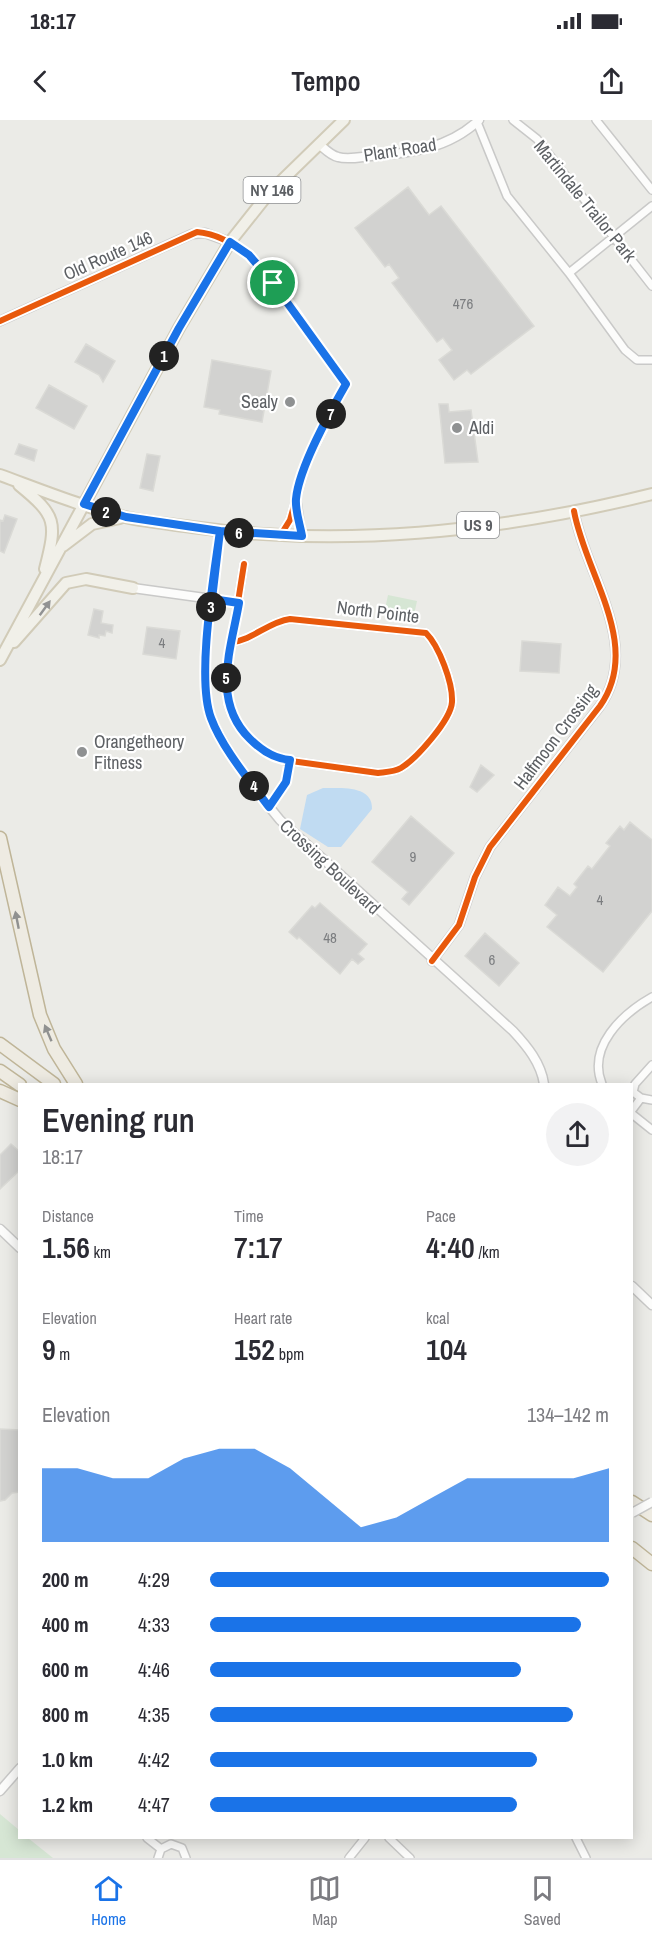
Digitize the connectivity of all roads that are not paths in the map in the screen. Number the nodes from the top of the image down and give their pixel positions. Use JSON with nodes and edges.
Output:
{"nodes":[{"id":1,"x":344,"y":120,"type":"edge"},
{"id":2,"x":513,"y":120,"type":"edge"},
{"id":3,"x":596,"y":120,"type":"edge"},
{"id":4,"x":478,"y":121,"type":"edge"},
{"id":5,"x":319,"y":144,"type":"junction"},
{"id":6,"x":652,"y":190,"type":"edge"},
{"id":7,"x":652,"y":206,"type":"edge"},
{"id":8,"x":615,"y":237,"type":"junction"},
{"id":9,"x":230,"y":242,"type":"junction"},
{"id":10,"x":569,"y":273,"type":"junction"},
{"id":11,"x":652,"y":286,"type":"edge"},
{"id":12,"x":0,"y":321,"type":"edge"},
{"id":13,"x":652,"y":360,"type":"edge"},
{"id":14,"x":0,"y":475,"type":"edge"},
{"id":15,"x":13,"y":480,"type":"junction"},
{"id":16,"x":652,"y":494,"type":"edge"},
{"id":17,"x":296,"y":500,"type":"junction"},
{"id":18,"x":84,"y":504,"type":"junction"},
{"id":19,"x":574,"y":511,"type":"junction"},
{"id":20,"x":126,"y":517,"type":"junction"},
{"id":21,"x":220,"y":531,"type":"junction"},
{"id":22,"x":280,"y":536,"type":"junction"},
{"id":23,"x":302,"y":536,"type":"junction"},
{"id":24,"x":61,"y":547,"type":"junction"},
{"id":25,"x":244,"y":564,"type":"dead end"},
{"id":26,"x":41,"y":584,"type":"junction"},
{"id":27,"x":133,"y":588,"type":"joint"},
{"id":28,"x":212,"y":599,"type":"junction"},
{"id":29,"x":239,"y":603,"type":"junction"},
{"id":30,"x":232,"y":642,"type":"junction"},
{"id":31,"x":3,"y":655,"type":"edge"},
{"id":32,"x":290,"y":760,"type":"junction"},
{"id":33,"x":269,"y":807,"type":"junction"},
{"id":34,"x":0,"y":838,"type":"edge"},
{"id":35,"x":432,"y":961,"type":"junction"},
{"id":36,"x":652,"y":997,"type":"edge"},
{"id":37,"x":0,"y":1044,"type":"edge"},
{"id":38,"x":652,"y":1065,"type":"edge"},
{"id":39,"x":0,"y":1071,"type":"edge"},
{"id":40,"x":53,"y":1083,"type":"edge"},
{"id":41,"x":75,"y":1083,"type":"edge"},
{"id":42,"x":544,"y":1083,"type":"edge"},
{"id":43,"x":602,"y":1083,"type":"edge"},
{"id":44,"x":18,"y":1084,"type":"edge"},
{"id":45,"x":0,"y":1091,"type":"edge"},
{"id":46,"x":641,"y":1098,"type":"junction"},
{"id":47,"x":18,"y":1099,"type":"edge"},
{"id":48,"x":652,"y":1100,"type":"edge"},
{"id":49,"x":633,"y":1110,"type":"edge"},
{"id":50,"x":633,"y":1113,"type":"edge"},
{"id":51,"x":652,"y":1130,"type":"edge"},
{"id":52,"x":0,"y":1229,"type":"edge"},
{"id":53,"x":18,"y":1246,"type":"edge"},
{"id":54,"x":633,"y":1287,"type":"edge"},
{"id":55,"x":652,"y":1305,"type":"edge"},
{"id":56,"x":652,"y":1502,"type":"edge"},
{"id":57,"x":633,"y":1503,"type":"edge"},
{"id":58,"x":633,"y":1512,"type":"edge"},
{"id":59,"x":652,"y":1515,"type":"edge"},
{"id":60,"x":633,"y":1549,"type":"edge"},
{"id":61,"x":652,"y":1564,"type":"edge"},
{"id":62,"x":18,"y":1770,"type":"edge"},
{"id":63,"x":0,"y":1791,"type":"edge"},
{"id":64,"x":148,"y":1839,"type":"edge"},
{"id":65,"x":364,"y":1839,"type":"edge"},
{"id":66,"x":389,"y":1839,"type":"edge"},
{"id":67,"x":576,"y":1839,"type":"edge"},
{"id":68,"x":161,"y":1849,"type":"junction"},
{"id":69,"x":158,"y":1858,"type":"edge"},
{"id":70,"x":186,"y":1858,"type":"edge"},
{"id":71,"x":349,"y":1858,"type":"edge"},
{"id":72,"x":410,"y":1858,"type":"edge"},
{"id":73,"x":586,"y":1858,"type":"edge"}],
"edges":[{"from":1,"to":5,"type":"main road","number":"NY 146"},
{"from":2,"to":8,"type":"street","name":"Martindale Trailor Park"},
{"from":3,"to":6,"type":"street"},
{"from":4,"to":5,"type":"street","name":"Plant Road"},
{"from":4,"to":10,"type":"street"},
{"from":5,"to":9,"type":"main road","number":"NY 146"},
{"from":7,"to":8,"type":"street"},
{"from":8,"to":10,"type":"street"},
{"from":8,"to":11,"type":"street","name":"Martindale Trailor Park"},
{"from":9,"to":12,"type":"street","name":"Old Route 146"},
{"from":9,"to":17,"type":"street"},
{"from":9,"to":18,"type":"main road","number":"NY 146"},
{"from":10,"to":13,"type":"street"},
{"from":14,"to":15,"type":"main road","number":"US 9"},
{"from":15,"to":18,"type":"main road","number":"US 9"},
{"from":15,"to":26,"type":"main road"},
{"from":16,"to":19,"type":"main road","number":"US 9"},
{"from":17,"to":22,"type":"street"},
{"from":17,"to":23,"type":"street"},
{"from":18,"to":20,"type":"main road","number":"US 9"},
{"from":18,"to":24,"type":"main road","number":"NY 146"},
{"from":19,"to":23,"type":"main road","number":"US 9"},
{"from":19,"to":35,"type":"street","name":"Halfmoon Crossing"},
{"from":20,"to":21,"type":"main road","number":"US 9"},
{"from":20,"to":24,"type":"main road"},
{"from":21,"to":22,"type":"main road","number":"US 9"},
{"from":21,"to":28,"type":"street","name":"Crossing Boulevard"},
{"from":22,"to":23,"type":"main road","number":"US 9"},
{"from":24,"to":26,"type":"main road","number":"NY 146"},
{"from":25,"to":29,"type":"street","name":"North Pointe"},
{"from":26,"to":31,"type":"main road","number":"NY 146"},
{"from":27,"to":28,"type":"street"},
{"from":31,"to":27,"type":"main road","one_way":true},
{"from":28,"to":29,"type":"street"},
{"from":28,"to":33,"type":"street","name":"Crossing Boulevard"},
{"from":29,"to":30,"type":"street","name":"North Pointe"},
{"from":30,"to":32,"type":"street","name":"North Pointe"},
{"from":30,"to":32,"type":"street","name":"North Pointe"},
{"from":32,"to":33,"type":"street"},
{"from":33,"to":35,"type":"street","name":"Crossing Boulevard"},
{"from":41,"to":34,"type":"highway","one_way":true},
{"from":35,"to":42,"type":"street","name":"Crossing Boulevard"},
{"from":36,"to":43,"type":"street"},
{"from":37,"to":40,"type":"highway"},
{"from":38,"to":46,"type":"street"},
{"from":39,"to":44,"type":"highway"},
{"from":45,"to":47,"type":"highway"},
{"from":46,"to":48,"type":"street"},
{"from":46,"to":49,"type":"street"},
{"from":50,"to":51,"type":"street"},
{"from":52,"to":53,"type":"street"},
{"from":54,"to":55,"type":"street"},
{"from":56,"to":58,"type":"street","bridge":true},
{"from":57,"to":59,"type":"highway"},
{"from":60,"to":61,"type":"highway"},
{"from":62,"to":63,"type":"street"},
{"from":64,"to":68,"type":"street"},
{"from":65,"to":71,"type":"street"},
{"from":66,"to":72,"type":"street"},
{"from":67,"to":73,"type":"street"},
{"from":68,"to":69,"type":"street"},
{"from":68,"to":70,"type":"street"}]}
